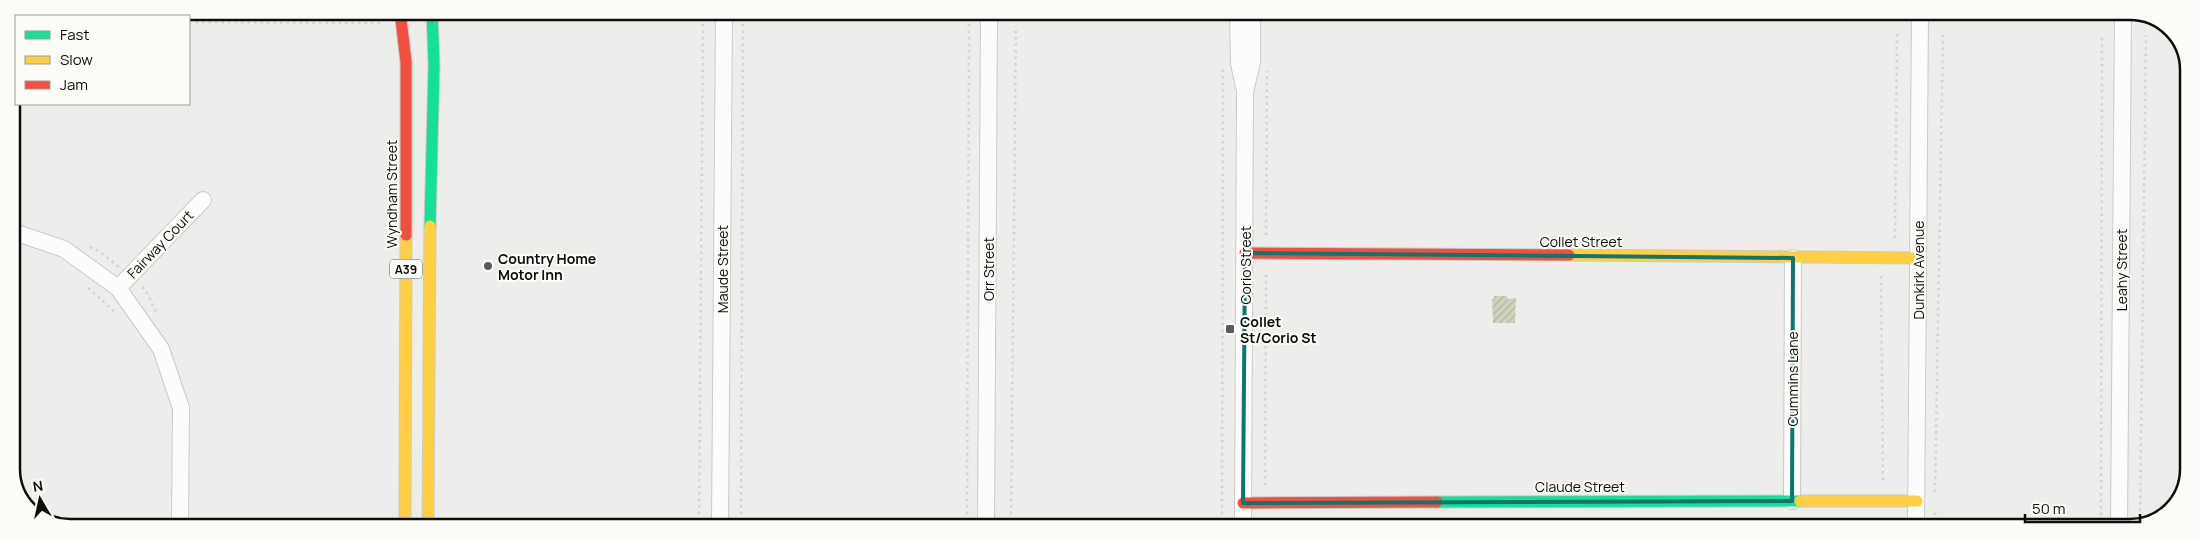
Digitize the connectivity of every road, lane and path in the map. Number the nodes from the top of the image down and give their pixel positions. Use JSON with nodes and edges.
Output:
{"nodes":[{"id":1,"x":401,"y":20,"type":"edge"},
{"id":2,"x":432,"y":20,"type":"edge"},
{"id":3,"x":724,"y":20,"type":"edge"},
{"id":4,"x":989,"y":20,"type":"edge"},
{"id":5,"x":1238,"y":20,"type":"edge"},
{"id":6,"x":1252,"y":20,"type":"edge"},
{"id":7,"x":1920,"y":20,"type":"edge"},
{"id":8,"x":2123,"y":20,"type":"edge"},
{"id":9,"x":743,"y":21,"type":"dead end"},
{"id":10,"x":970,"y":21,"type":"dead end"},
{"id":11,"x":190,"y":22,"type":"edge"},
{"id":12,"x":387,"y":23,"type":"dead end"},
{"id":13,"x":703,"y":24,"type":"dead end"},
{"id":14,"x":1016,"y":26,"type":"dead end"},
{"id":15,"x":1896,"y":32,"type":"dead end"},
{"id":16,"x":1943,"y":34,"type":"dead end"},
{"id":17,"x":2146,"y":34,"type":"dead end"},
{"id":18,"x":2102,"y":35,"type":"dead end"},
{"id":19,"x":1223,"y":60,"type":"dead end"},
{"id":20,"x":1267,"y":70,"type":"dead end"},
{"id":21,"x":1246,"y":92,"type":"junction"},
{"id":22,"x":203,"y":200,"type":"dead end"},
{"id":23,"x":20,"y":234,"type":"edge"},
{"id":24,"x":1244,"y":253,"type":"junction"},
{"id":25,"x":1266,"y":254,"type":"junction"},
{"id":26,"x":1793,"y":258,"type":"junction"},
{"id":27,"x":1887,"y":258,"type":"junction"},
{"id":28,"x":1918,"y":258,"type":"junction"},
{"id":29,"x":88,"y":287,"type":"dead end"},
{"id":30,"x":118,"y":288,"type":"junction"},
{"id":31,"x":116,"y":313,"type":"dead end"},
{"id":32,"x":1935,"y":498,"type":"dead end"},
{"id":33,"x":1792,"y":501,"type":"junction"},
{"id":34,"x":1887,"y":501,"type":"junction"},
{"id":35,"x":1916,"y":501,"type":"junction"},
{"id":36,"x":1265,"y":502,"type":"junction"},
{"id":37,"x":1243,"y":503,"type":"junction"},
{"id":38,"x":1935,"y":508,"type":"dead end"},
{"id":39,"x":2140,"y":518,"type":"edge"},
{"id":40,"x":180,"y":519,"type":"edge"},
{"id":41,"x":405,"y":519,"type":"edge"},
{"id":42,"x":428,"y":519,"type":"edge"},
{"id":43,"x":699,"y":519,"type":"edge"},
{"id":44,"x":720,"y":519,"type":"edge"},
{"id":45,"x":740,"y":519,"type":"edge"},
{"id":46,"x":967,"y":519,"type":"edge"},
{"id":47,"x":986,"y":519,"type":"edge"},
{"id":48,"x":1011,"y":519,"type":"edge"},
{"id":49,"x":1222,"y":519,"type":"edge"},
{"id":50,"x":1243,"y":519,"type":"edge"},
{"id":51,"x":1265,"y":519,"type":"edge"},
{"id":52,"x":1892,"y":519,"type":"edge"},
{"id":53,"x":1916,"y":519,"type":"edge"},
{"id":54,"x":1935,"y":519,"type":"edge"},
{"id":55,"x":2101,"y":519,"type":"edge"},
{"id":56,"x":2120,"y":519,"type":"edge"}],
"edges":[{"from":1,"to":41,"type":"main road","name":"Wyndham Street","number":"A39"},
{"from":2,"to":42,"type":"main road","number":"A39"},
{"from":3,"to":44,"type":"street","name":"Maude Street"},
{"from":4,"to":47,"type":"street","name":"Orr Street"},
{"from":5,"to":21,"type":"street","name":"Corio Street"},
{"from":6,"to":21,"type":"street","name":"Corio Street"},
{"from":7,"to":28,"type":"street","name":"Dunkirk Avenue"},
{"from":8,"to":56,"type":"street","name":"Leahy Street"},
{"from":9,"to":45,"type":"path"},
{"from":10,"to":46,"type":"path"},
{"from":11,"to":12,"type":"path"},
{"from":13,"to":43,"type":"path"},
{"from":14,"to":48,"type":"path"},
{"from":15,"to":27,"type":"path"},
{"from":16,"to":32,"type":"path"},
{"from":17,"to":39,"type":"path"},
{"from":18,"to":55,"type":"path"},
{"from":19,"to":49,"type":"path"},
{"from":20,"to":25,"type":"path"},
{"from":21,"to":24,"type":"street","name":"Corio Street"},
{"from":22,"to":30,"type":"street","name":"Fairway Court"},
{"from":23,"to":30,"type":"street"},
{"from":24,"to":25,"type":"main road","name":"Collet Street"},
{"from":24,"to":37,"type":"street","name":"Corio Street"},
{"from":25,"to":26,"type":"main road","name":"Collet Street"},
{"from":25,"to":36,"type":"path"},
{"from":26,"to":27,"type":"main road","name":"Collet Street"},
{"from":26,"to":33,"type":"street","name":"Cummins Lane"},
{"from":27,"to":28,"type":"main road","name":"Collet Street"},
{"from":27,"to":34,"type":"path"},
{"from":28,"to":35,"type":"street","name":"Dunkirk Avenue"},
{"from":29,"to":31,"type":"path"},
{"from":30,"to":40,"type":"street"},
{"from":33,"to":34,"type":"main road","name":"Claude Street"},
{"from":33,"to":36,"type":"main road","name":"Claude Street"},
{"from":34,"to":35,"type":"main road","name":"Claude Street"},
{"from":34,"to":52,"type":"path"},
{"from":35,"to":53,"type":"street","name":"Dunkirk Avenue"},
{"from":36,"to":37,"type":"main road","name":"Claude Street"},
{"from":36,"to":51,"type":"path"},
{"from":37,"to":50,"type":"street","name":"Corio Street"},
{"from":38,"to":54,"type":"path"}]}
